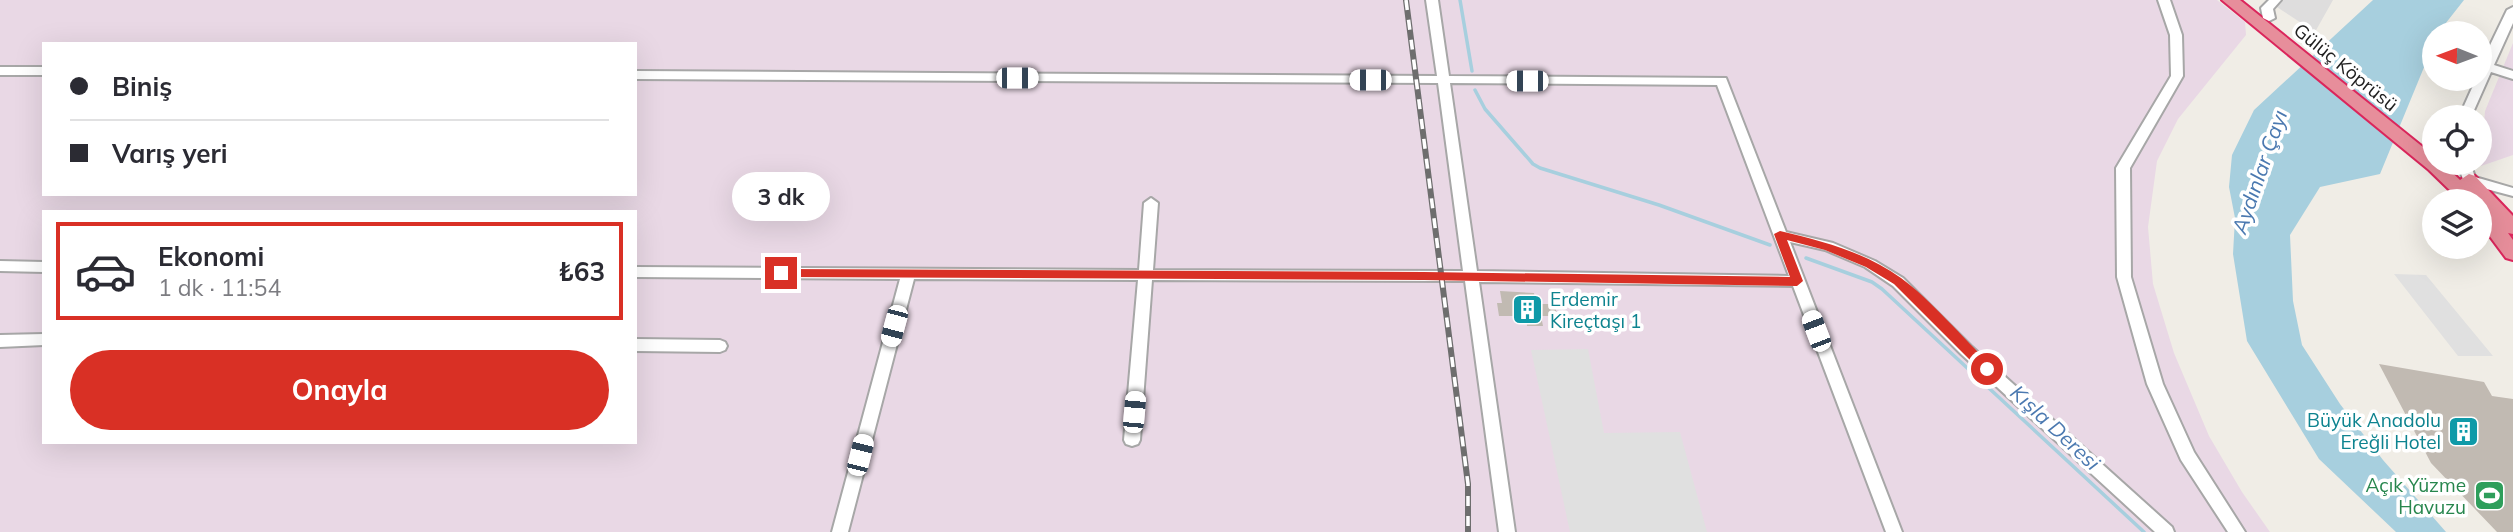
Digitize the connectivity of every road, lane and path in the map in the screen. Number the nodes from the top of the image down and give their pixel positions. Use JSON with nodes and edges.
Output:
{"nodes":[{"id":1,"x":1432,"y":0,"type":"edge"},
{"id":2,"x":2164,"y":0,"type":"edge"},
{"id":3,"x":2230,"y":0,"type":"edge"},
{"id":4,"x":2247,"y":0,"type":"edge"},
{"id":5,"x":2269,"y":9,"type":"edge"},
{"id":6,"x":2513,"y":10,"type":"edge"},
{"id":7,"x":2492,"y":54,"type":"edge"},
{"id":8,"x":2492,"y":68,"type":"edge"},
{"id":9,"x":0,"y":71,"type":"edge"},
{"id":10,"x":42,"y":71,"type":"edge"},
{"id":11,"x":637,"y":75,"type":"edge"},
{"id":12,"x":2513,"y":75,"type":"edge"},
{"id":13,"x":1444,"y":80,"type":"junction"},
{"id":14,"x":2422,"y":145,"type":"edge"},
{"id":15,"x":2451,"y":175,"type":"edge"},
{"id":16,"x":2469,"y":175,"type":"edge"},
{"id":17,"x":2473,"y":175,"type":"edge"},
{"id":18,"x":2462,"y":189,"type":"edge"},
{"id":19,"x":2513,"y":192,"type":"edge"},
{"id":20,"x":1151,"y":203,"type":"dead end"},
{"id":21,"x":2492,"y":226,"type":"edge"},
{"id":22,"x":2513,"y":228,"type":"edge"},
{"id":23,"x":1780,"y":234,"type":"junction"},
{"id":24,"x":2513,"y":253,"type":"edge"},
{"id":25,"x":0,"y":266,"type":"edge"},
{"id":26,"x":42,"y":267,"type":"edge"},
{"id":27,"x":637,"y":272,"type":"edge"},
{"id":28,"x":908,"y":274,"type":"junction"},
{"id":29,"x":1146,"y":275,"type":"junction"},
{"id":30,"x":1472,"y":277,"type":"junction"},
{"id":31,"x":1797,"y":281,"type":"junction"},
{"id":32,"x":42,"y":340,"type":"edge"},
{"id":33,"x":0,"y":341,"type":"edge"},
{"id":34,"x":637,"y":345,"type":"edge"},
{"id":35,"x":720,"y":346,"type":"dead end"},
{"id":36,"x":1132,"y":440,"type":"dead end"},
{"id":37,"x":840,"y":532,"type":"edge"},
{"id":38,"x":1507,"y":532,"type":"edge"},
{"id":39,"x":1894,"y":532,"type":"edge"},
{"id":40,"x":2166,"y":532,"type":"edge"},
{"id":41,"x":2237,"y":532,"type":"edge"}],
"edges":[{"from":1,"to":13,"type":"street"},
{"from":2,"to":41,"type":"street"},
{"from":3,"to":5,"type":"highway"},
{"from":4,"to":5,"type":"highway"},
{"from":5,"to":14,"type":"highway","name":"Gülüç Köprüsü"},
{"from":6,"to":7,"type":"street"},
{"from":8,"to":12,"type":"street"},
{"from":9,"to":10,"type":"street"},
{"from":11,"to":13,"type":"street"},
{"from":13,"to":23,"type":"street"},
{"from":13,"to":30,"type":"street"},
{"from":15,"to":18,"type":"highway"},
{"from":16,"to":22,"type":"highway"},
{"from":17,"to":19,"type":"street"},
{"from":20,"to":29,"type":"street"},
{"from":21,"to":24,"type":"highway"},
{"from":23,"to":31,"type":"street"},
{"from":23,"to":40,"type":"street"},
{"from":25,"to":26,"type":"street"},
{"from":27,"to":28,"type":"street"},
{"from":28,"to":29,"type":"street"},
{"from":28,"to":37,"type":"street"},
{"from":29,"to":30,"type":"street"},
{"from":29,"to":36,"type":"street"},
{"from":30,"to":31,"type":"street"},
{"from":30,"to":38,"type":"street"},
{"from":31,"to":39,"type":"street"},
{"from":32,"to":33,"type":"street"},
{"from":34,"to":35,"type":"street"}]}
